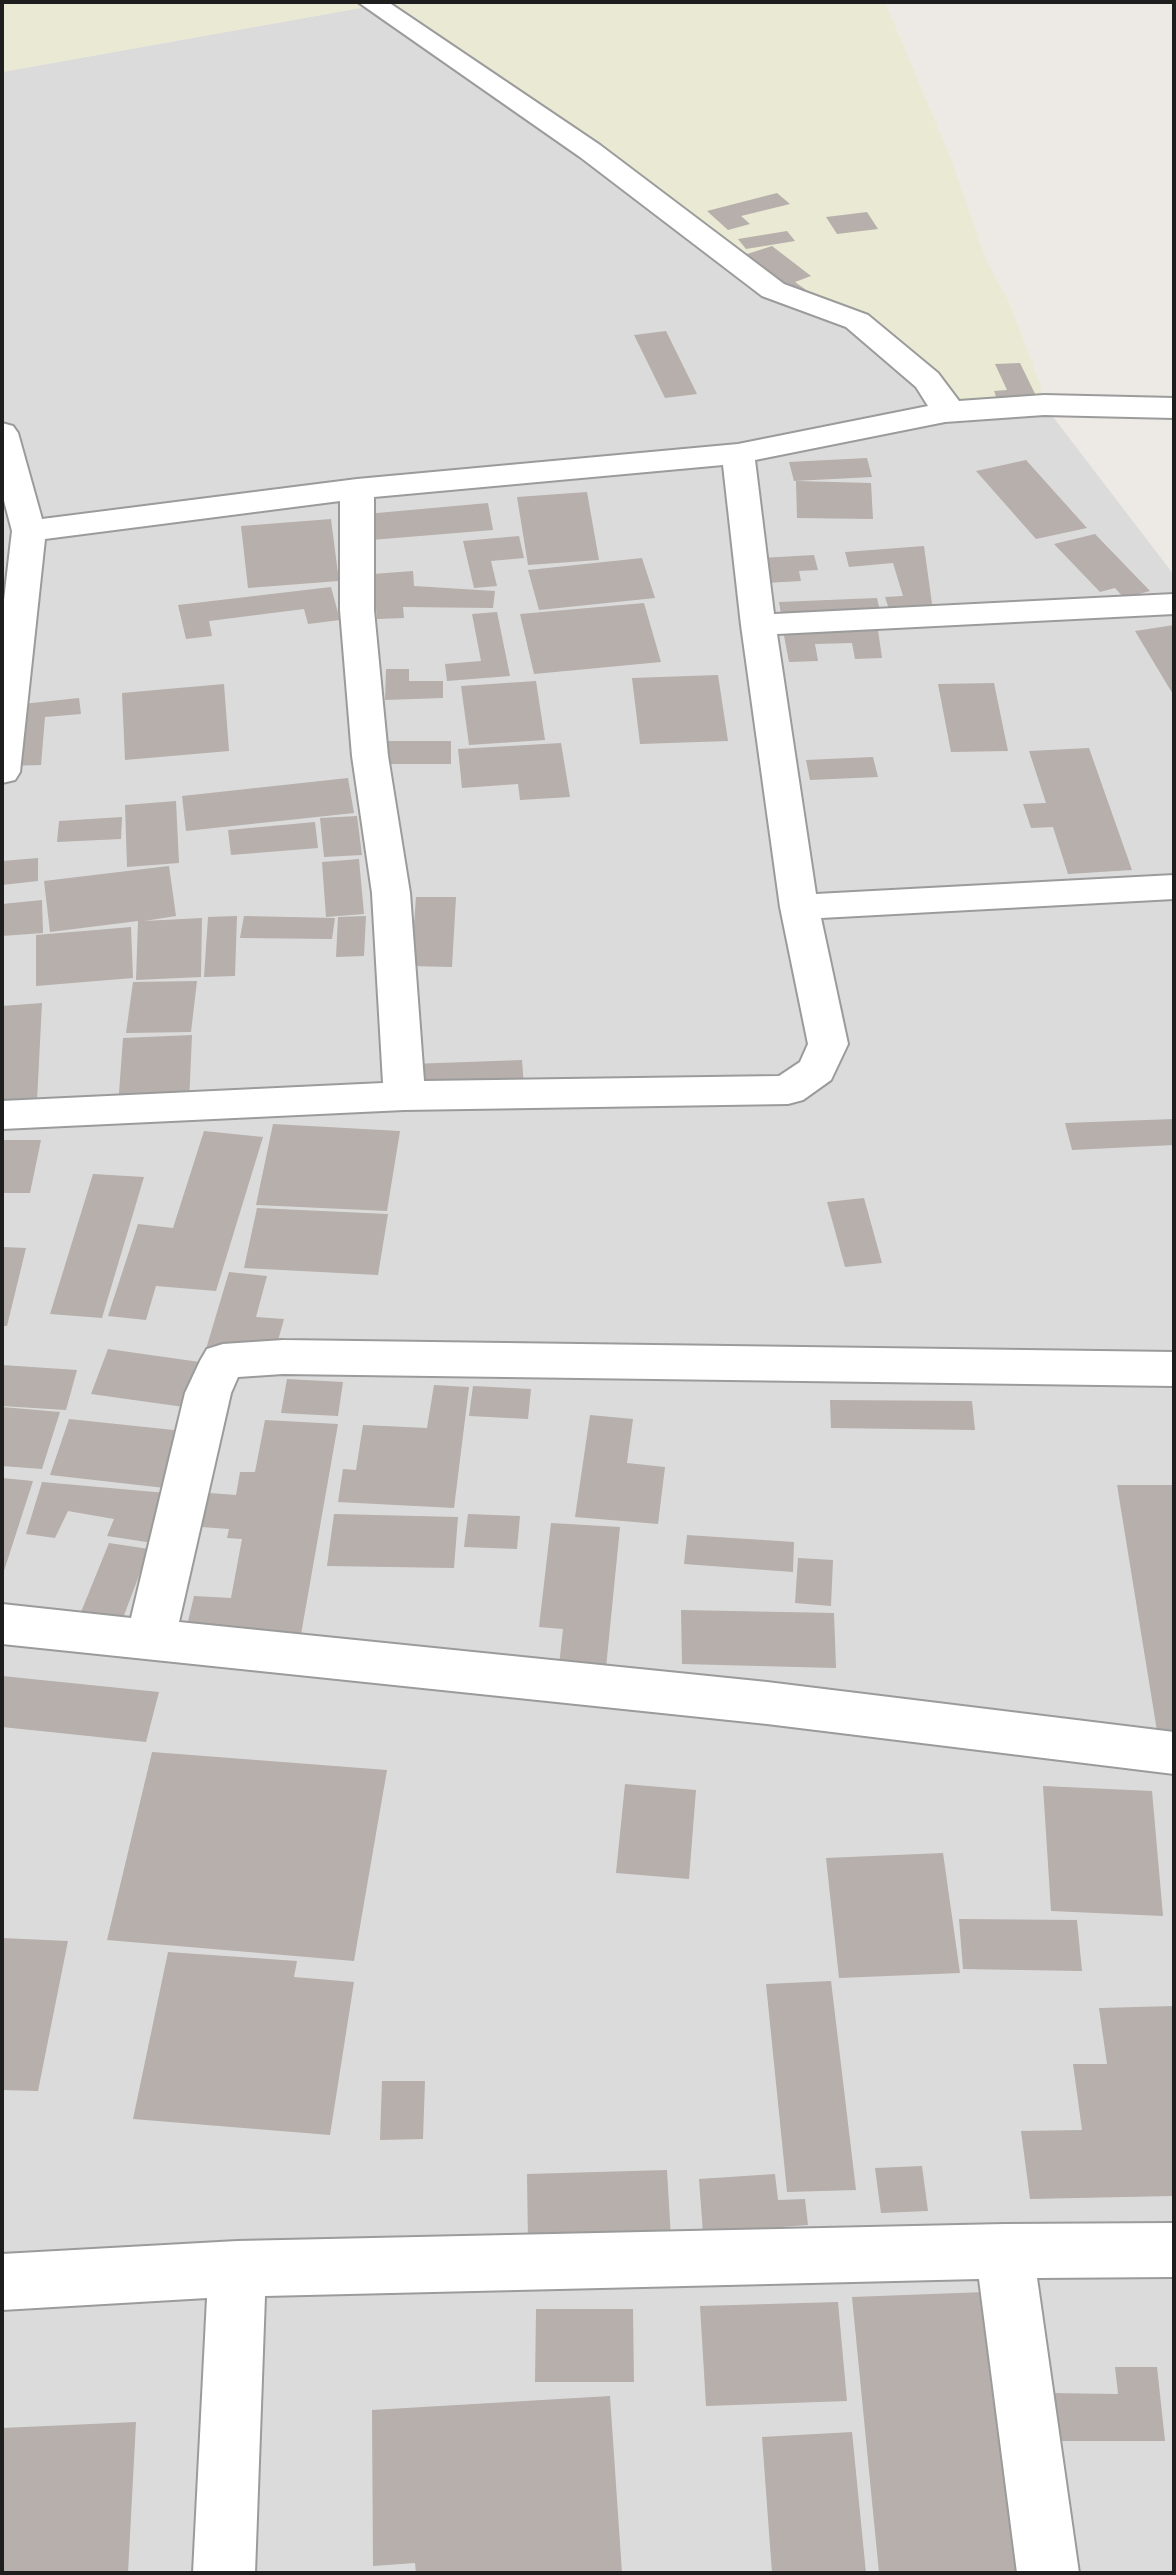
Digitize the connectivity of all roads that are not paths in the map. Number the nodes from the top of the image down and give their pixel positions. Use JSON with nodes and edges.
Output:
{"nodes":[{"id":1,"x":371,"y":2,"type":"edge"},
{"id":2,"x":1174,"y":408,"type":"edge"},
{"id":3,"x":945,"y":412,"type":"junction"},
{"id":4,"x":2,"y":433,"type":"edge"},
{"id":5,"x":738,"y":454,"type":"junction"},
{"id":6,"x":357,"y":489,"type":"junction"},
{"id":7,"x":29,"y":531,"type":"junction"},
{"id":8,"x":1174,"y":604,"type":"edge"},
{"id":9,"x":758,"y":625,"type":"junction"},
{"id":10,"x":2,"y":772,"type":"edge"},
{"id":11,"x":1174,"y":887,"type":"edge"},
{"id":12,"x":799,"y":907,"type":"junction"},
{"id":13,"x":404,"y":1096,"type":"junction"},
{"id":14,"x":2,"y":1115,"type":"edge"},
{"id":15,"x":1174,"y":1369,"type":"edge"},
{"id":16,"x":2,"y":1624,"type":"edge"},
{"id":17,"x":151,"y":1638,"type":"junction"},
{"id":18,"x":1174,"y":1753,"type":"edge"},
{"id":19,"x":1174,"y":2250,"type":"edge"},
{"id":20,"x":1004,"y":2251,"type":"junction"},
{"id":21,"x":237,"y":2269,"type":"junction"},
{"id":22,"x":2,"y":2282,"type":"edge"},
{"id":23,"x":224,"y":2573,"type":"edge"},
{"id":24,"x":1048,"y":2573,"type":"edge"}],
"edges":[{"from":1,"to":3,"type":"street"},
{"from":2,"to":3,"type":"street"},
{"from":3,"to":5,"type":"street"},
{"from":4,"to":7,"type":"street"},
{"from":5,"to":6,"type":"street"},
{"from":5,"to":9,"type":"street"},
{"from":6,"to":7,"type":"street"},
{"from":6,"to":13,"type":"street"},
{"from":7,"to":10,"type":"street"},
{"from":8,"to":9,"type":"street"},
{"from":9,"to":12,"type":"street"},
{"from":11,"to":12,"type":"street"},
{"from":12,"to":13,"type":"street"},
{"from":13,"to":14,"type":"street"},
{"from":15,"to":17,"type":"street"},
{"from":16,"to":17,"type":"street"},
{"from":17,"to":18,"type":"street"},
{"from":19,"to":20,"type":"street"},
{"from":20,"to":21,"type":"street"},
{"from":20,"to":24,"type":"street"},
{"from":21,"to":22,"type":"street"},
{"from":21,"to":23,"type":"street"}]}
